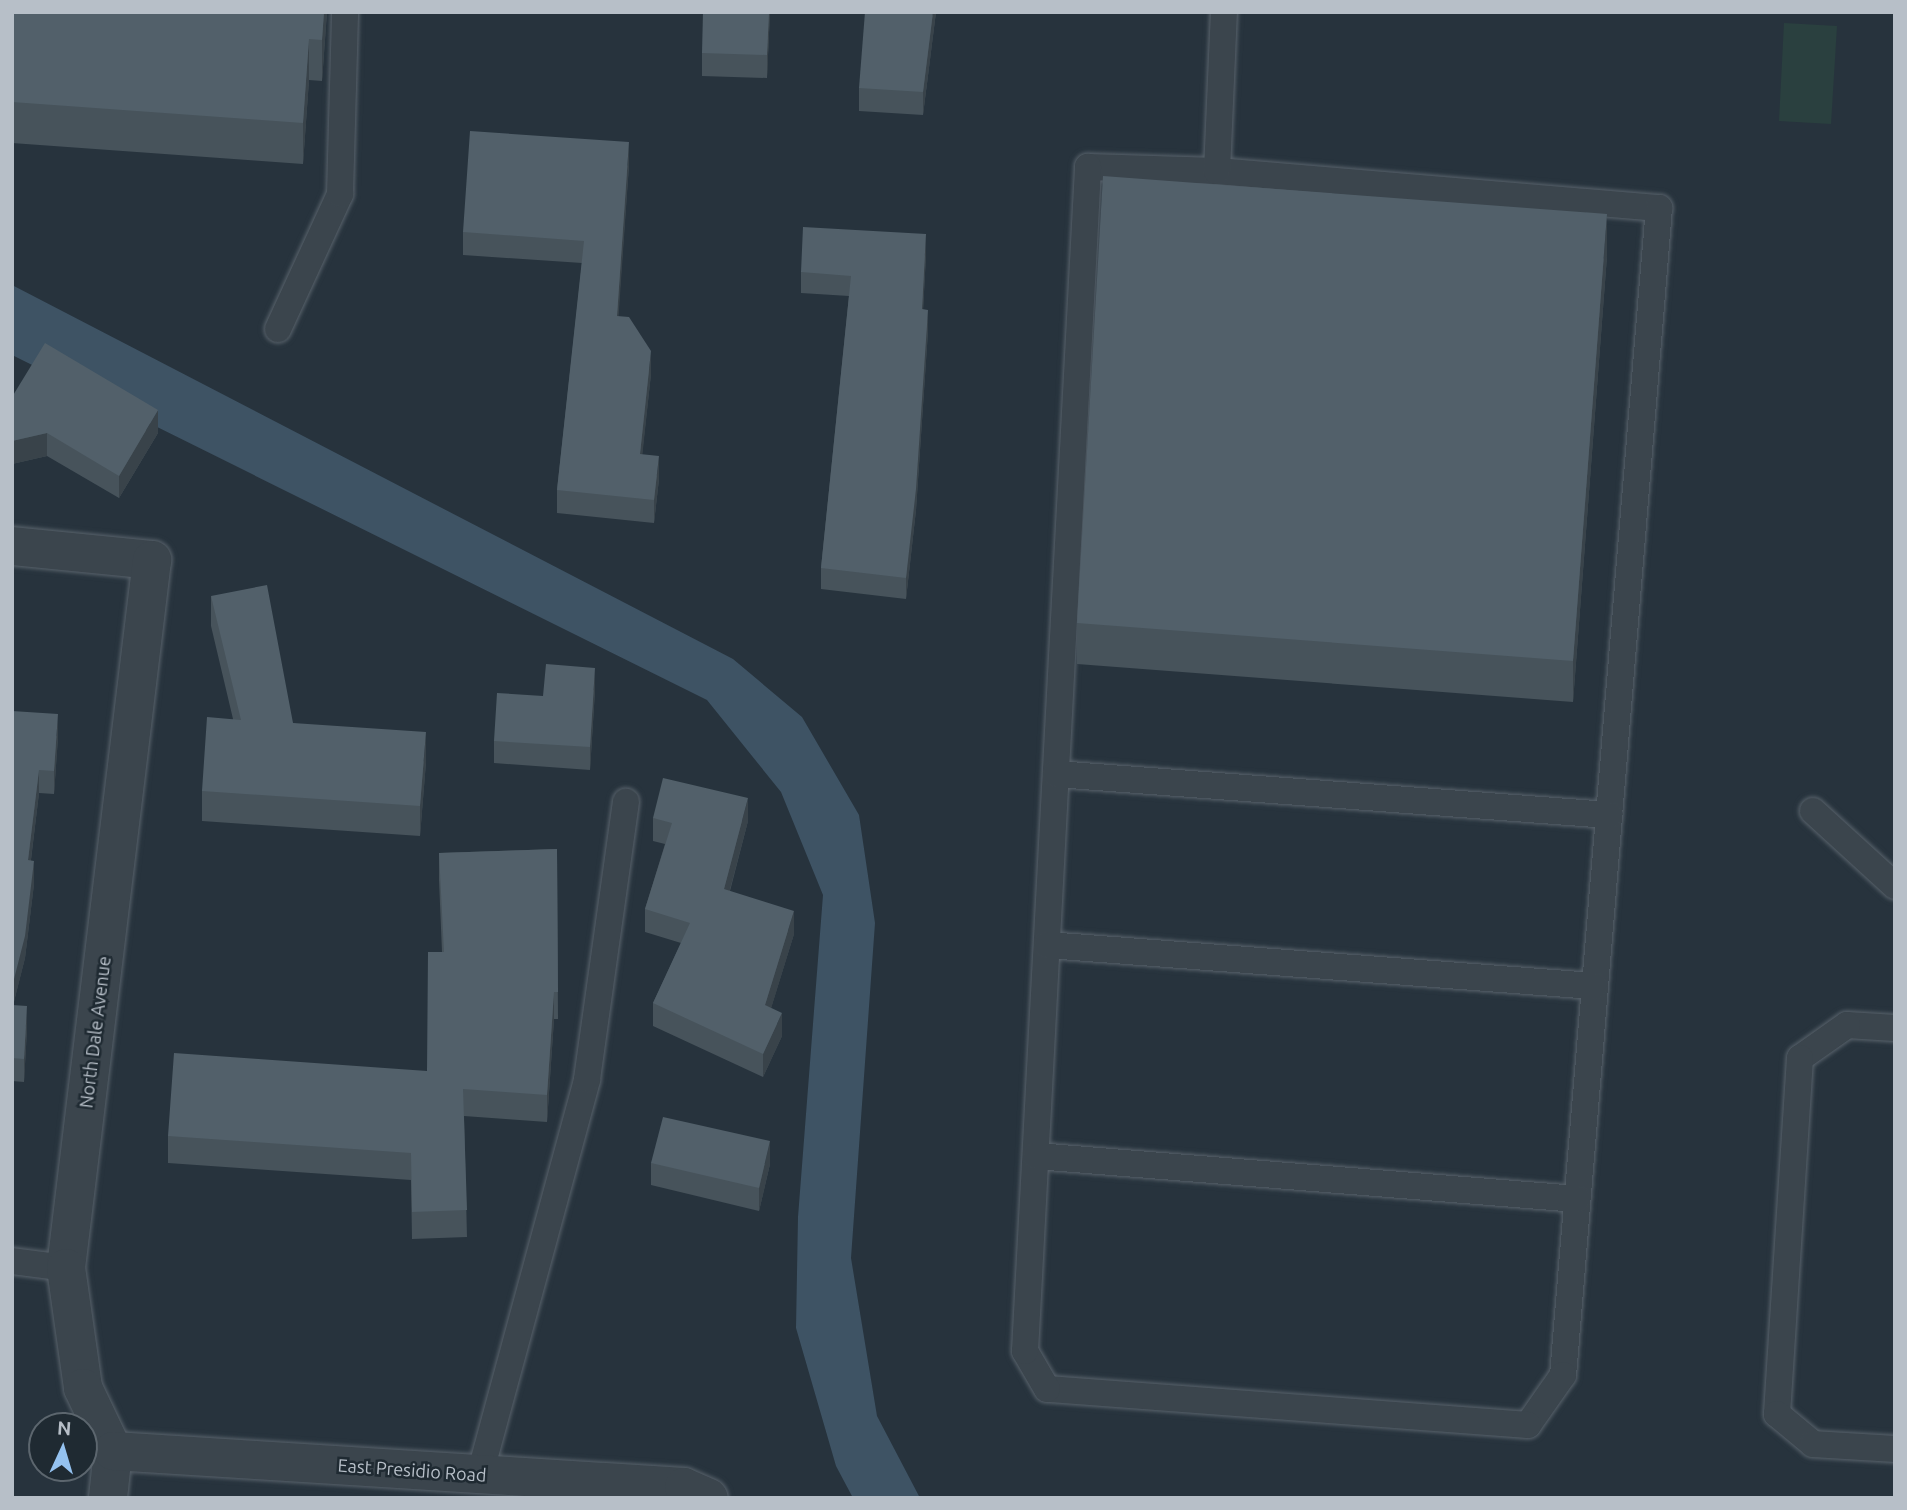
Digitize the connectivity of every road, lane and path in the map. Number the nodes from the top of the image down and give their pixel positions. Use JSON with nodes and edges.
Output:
{"nodes":[{"id":1,"x":345,"y":12,"type":"edge"},
{"id":2,"x":1224,"y":12,"type":"edge"},
{"id":3,"x":1217,"y":171,"type":"junction"},
{"id":4,"x":278,"y":329,"type":"dead end"},
{"id":5,"x":12,"y":546,"type":"edge"},
{"id":6,"x":1056,"y":774,"type":"junction"},
{"id":7,"x":626,"y":803,"type":"dead end"},
{"id":8,"x":1813,"y":811,"type":"dead end"},
{"id":9,"x":1609,"y":815,"type":"junction"},
{"id":10,"x":1895,"y":886,"type":"edge"},
{"id":11,"x":1047,"y":944,"type":"junction"},
{"id":12,"x":1594,"y":986,"type":"junction"},
{"id":13,"x":1895,"y":1028,"type":"edge"},
{"id":14,"x":1036,"y":1156,"type":"junction"},
{"id":15,"x":1577,"y":1199,"type":"junction"},
{"id":16,"x":12,"y":1261,"type":"edge"},
{"id":17,"x":66,"y":1268,"type":"junction"},
{"id":18,"x":1895,"y":1449,"type":"edge"},
{"id":19,"x":113,"y":1451,"type":"junction"},
{"id":20,"x":480,"y":1474,"type":"junction"},
{"id":21,"x":108,"y":1498,"type":"edge"},
{"id":22,"x":709,"y":1498,"type":"edge"}],
"edges":[{"from":1,"to":4,"type":"lane"},
{"from":2,"to":3,"type":"lane"},
{"from":3,"to":6,"type":"lane"},
{"from":3,"to":9,"type":"lane"},
{"from":5,"to":17,"type":"street","name":"North Dale Avenue"},
{"from":6,"to":9,"type":"lane"},
{"from":6,"to":11,"type":"lane"},
{"from":7,"to":20,"type":"lane"},
{"from":8,"to":10,"type":"lane"},
{"from":9,"to":12,"type":"lane"},
{"from":11,"to":12,"type":"lane"},
{"from":11,"to":14,"type":"lane"},
{"from":12,"to":15,"type":"lane"},
{"from":13,"to":18,"type":"lane"},
{"from":14,"to":15,"type":"lane"},
{"from":14,"to":15,"type":"lane"},
{"from":16,"to":17,"type":"lane"},
{"from":17,"to":19,"type":"street","name":"North Dale Avenue"},
{"from":19,"to":20,"type":"street","name":"East Presidio Road"},
{"from":19,"to":21,"type":"street"},
{"from":20,"to":22,"type":"street","name":"East Presidio Road"}]}
